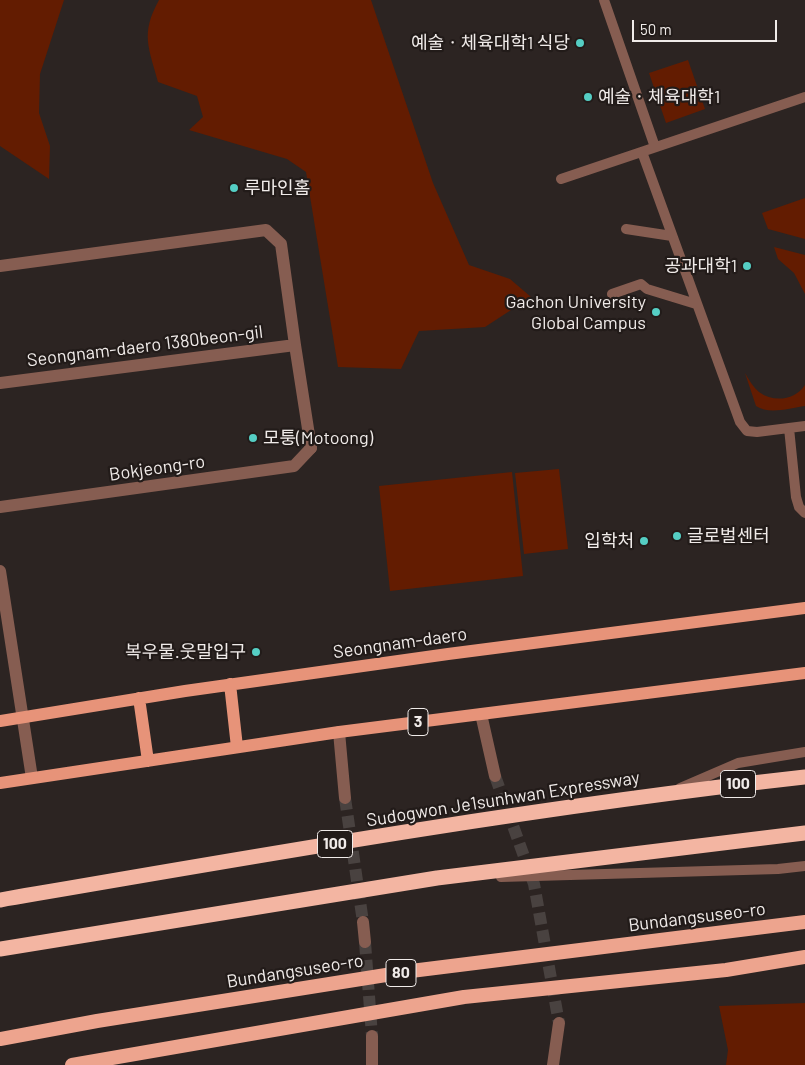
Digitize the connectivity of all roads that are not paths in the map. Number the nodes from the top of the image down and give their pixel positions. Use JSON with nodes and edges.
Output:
{"nodes":[{"id":1,"x":604,"y":0,"type":"edge"},
{"id":2,"x":805,"y":97,"type":"edge"},
{"id":3,"x":655,"y":147,"type":"junction"},
{"id":4,"x":642,"y":152,"type":"junction"},
{"id":5,"x":561,"y":179,"type":"dead end"},
{"id":6,"x":626,"y":230,"type":"dead end"},
{"id":7,"x":672,"y":236,"type":"junction"},
{"id":8,"x":0,"y":266,"type":"edge"},
{"id":9,"x":612,"y":294,"type":"dead end"},
{"id":10,"x":696,"y":304,"type":"junction"},
{"id":11,"x":294,"y":345,"type":"junction"},
{"id":12,"x":0,"y":383,"type":"edge"},
{"id":13,"x":805,"y":426,"type":"edge"},
{"id":14,"x":788,"y":428,"type":"junction"},
{"id":15,"x":0,"y":507,"type":"edge"},
{"id":16,"x":805,"y":513,"type":"edge"},
{"id":17,"x":0,"y":571,"type":"edge"},
{"id":18,"x":805,"y":608,"type":"edge"},
{"id":19,"x":805,"y":673,"type":"edge"},
{"id":20,"x":230,"y":684,"type":"junction"},
{"id":21,"x":139,"y":698,"type":"junction"},
{"id":22,"x":481,"y":714,"type":"junction"},
{"id":23,"x":24,"y":717,"type":"junction"},
{"id":24,"x":0,"y":721,"type":"edge"},
{"id":25,"x":339,"y":732,"type":"junction"},
{"id":26,"x":238,"y":747,"type":"junction"},
{"id":27,"x":805,"y":752,"type":"edge"},
{"id":28,"x":148,"y":761,"type":"junction"},
{"id":29,"x":495,"y":776,"type":"tunnel mouth"},
{"id":30,"x":805,"y":777,"type":"edge"},
{"id":31,"x":32,"y":778,"type":"junction"},
{"id":32,"x":0,"y":782,"type":"edge"},
{"id":33,"x":670,"y":792,"type":"junction"},
{"id":34,"x":345,"y":798,"type":"tunnel mouth"},
{"id":35,"x":805,"y":833,"type":"edge"},
{"id":36,"x":805,"y":866,"type":"edge"},
{"id":37,"x":437,"y":878,"type":"junction"},
{"id":38,"x":0,"y":900,"type":"edge"},
{"id":39,"x":363,"y":922,"type":"tunnel mouth"},
{"id":40,"x":805,"y":922,"type":"edge"},
{"id":41,"x":365,"y":942,"type":"tunnel mouth"},
{"id":42,"x":0,"y":949,"type":"edge"},
{"id":43,"x":805,"y":957,"type":"edge"},
{"id":44,"x":559,"y":1024,"type":"tunnel mouth"},
{"id":45,"x":372,"y":1036,"type":"tunnel mouth"},
{"id":46,"x":0,"y":1039,"type":"edge"},
{"id":47,"x":72,"y":1065,"type":"edge"},
{"id":48,"x":372,"y":1065,"type":"edge"},
{"id":49,"x":553,"y":1065,"type":"edge"}],
"edges":[{"from":1,"to":3,"type":"lane"},
{"from":2,"to":3,"type":"lane"},
{"from":3,"to":4,"type":"lane"},
{"from":4,"to":5,"type":"lane"},
{"from":4,"to":7,"type":"lane"},
{"from":6,"to":7,"type":"lane"},
{"from":7,"to":10,"type":"lane"},
{"from":8,"to":11,"type":"street"},
{"from":9,"to":10,"type":"lane"},
{"from":10,"to":14,"type":"lane"},
{"from":11,"to":12,"type":"street","name":"Seongnam-daero 1380beon-gil"},
{"from":11,"to":15,"type":"street","name":"Bokjeong-ro"},
{"from":13,"to":14,"type":"lane"},
{"from":14,"to":16,"type":"lane"},
{"from":17,"to":23,"type":"street"},
{"from":18,"to":20,"type":"main road","name":"Seongnam-daero"},
{"from":19,"to":22,"type":"main road","number":"3"},
{"from":20,"to":21,"type":"main road","name":"Seongnam-daero"},
{"from":20,"to":26,"type":"main road"},
{"from":21,"to":23,"type":"main road","name":"Seongnam-daero"},
{"from":21,"to":28,"type":"main road"},
{"from":22,"to":25,"type":"main road","number":"3"},
{"from":22,"to":29,"type":"street"},
{"from":23,"to":24,"type":"main road","name":"Seongnam-daero"},
{"from":23,"to":31,"type":"street"},
{"from":25,"to":26,"type":"main road","number":"3"},
{"from":25,"to":34,"type":"street"},
{"from":26,"to":28,"type":"main road","number":"3"},
{"from":27,"to":33,"type":"lane"},
{"from":28,"to":31,"type":"main road","number":"3"},
{"from":30,"to":33,"type":"highway","name":"Sudogwon Je1sunhwan Expressway","number":"100"},
{"from":31,"to":32,"type":"main road","number":"3"},
{"from":33,"to":38,"type":"highway","name":"Sudogwon Je1sunhwan Expressway","number":"100"},
{"from":35,"to":37,"type":"highway"},
{"from":36,"to":37,"type":"lane"},
{"from":37,"to":42,"type":"highway"},
{"from":39,"to":41,"type":"street"},
{"from":40,"to":46,"type":"highway","name":"Bundangsuseo-ro","number":"80"},
{"from":43,"to":47,"type":"highway","number":"80"},
{"from":44,"to":49,"type":"street"},
{"from":45,"to":48,"type":"street"}]}
